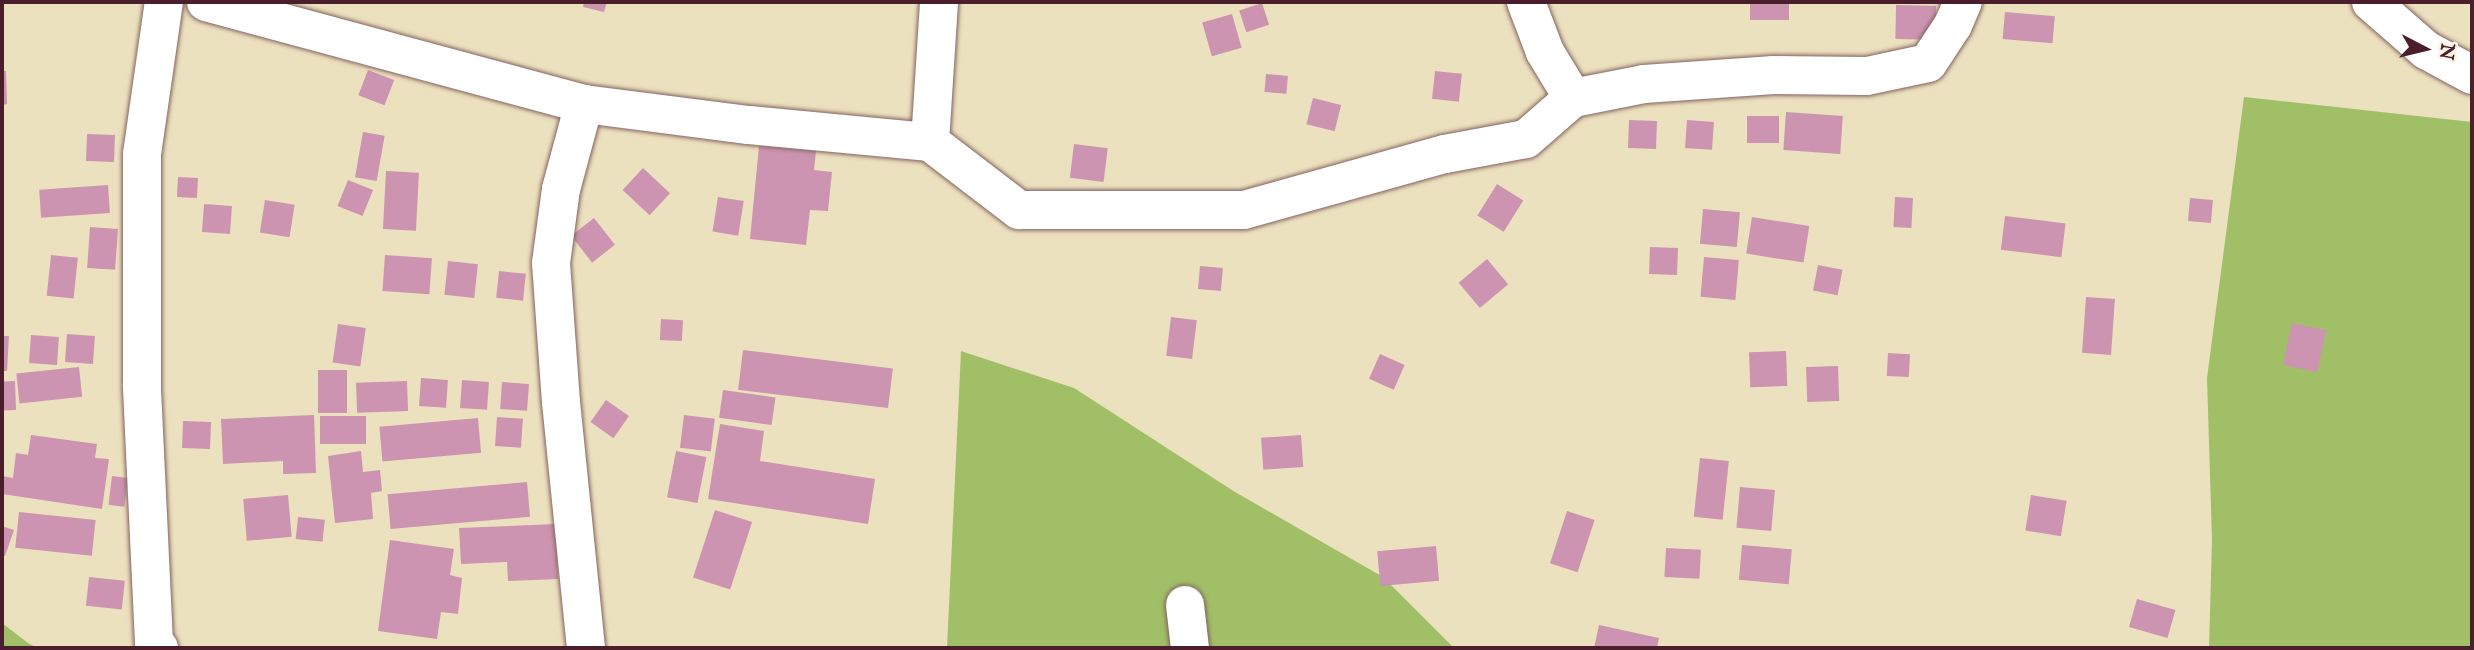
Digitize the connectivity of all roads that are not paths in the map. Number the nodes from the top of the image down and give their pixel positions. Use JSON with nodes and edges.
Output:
{"nodes":[{"id":1,"x":164,"y":2,"type":"edge"},
{"id":2,"x":206,"y":2,"type":"edge"},
{"id":3,"x":939,"y":2,"type":"edge"},
{"id":4,"x":1526,"y":2,"type":"edge"},
{"id":5,"x":1964,"y":2,"type":"edge"},
{"id":6,"x":2371,"y":2,"type":"edge"},
{"id":7,"x":2472,"y":75,"type":"edge"},
{"id":8,"x":1573,"y":98,"type":"junction"},
{"id":9,"x":584,"y":104,"type":"junction"},
{"id":10,"x":930,"y":142,"type":"junction"},
{"id":11,"x":1185,"y":605,"type":"dead end"},
{"id":12,"x":159,"y":648,"type":"edge"},
{"id":13,"x":586,"y":648,"type":"edge"},
{"id":14,"x":1189,"y":648,"type":"edge"}],
"edges":[{"from":1,"to":12,"type":"street"},
{"from":2,"to":9,"type":"street"},
{"from":3,"to":10,"type":"street"},
{"from":4,"to":8,"type":"street"},
{"from":5,"to":8,"type":"street"},
{"from":6,"to":7,"type":"street"},
{"from":8,"to":10,"type":"street"},
{"from":9,"to":10,"type":"street"},
{"from":9,"to":13,"type":"street"},
{"from":11,"to":14,"type":"street"}]}
